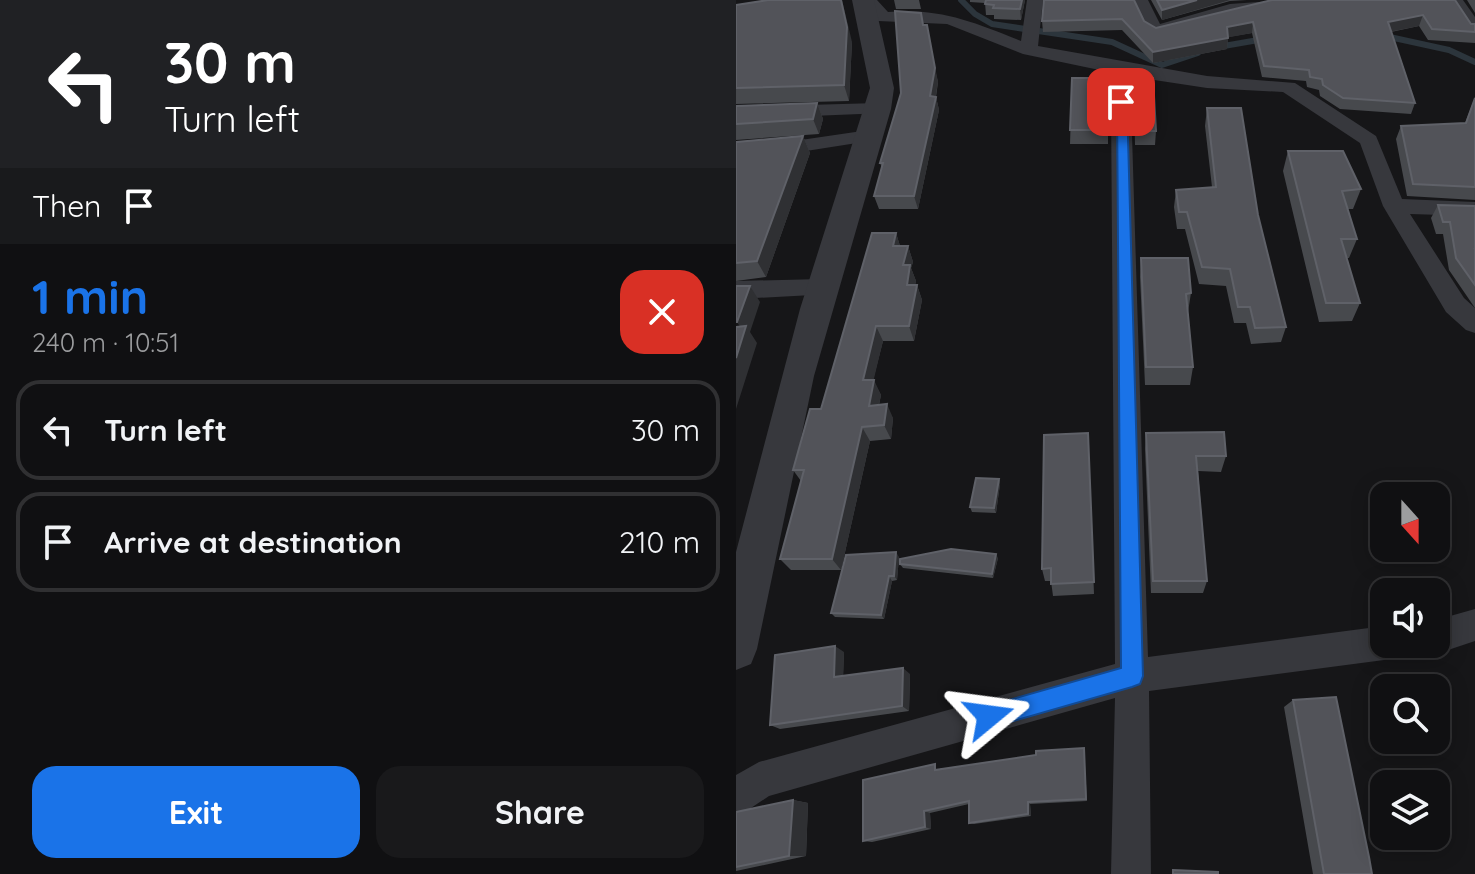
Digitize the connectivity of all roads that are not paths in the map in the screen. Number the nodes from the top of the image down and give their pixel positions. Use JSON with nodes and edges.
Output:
{"nodes":[{"id":1,"x":865,"y":0,"type":"edge"},
{"id":2,"x":1035,"y":0,"type":"edge"},
{"id":3,"x":1140,"y":0,"type":"edge"},
{"id":4,"x":1279,"y":0,"type":"edge"},
{"id":5,"x":1454,"y":0,"type":"edge"},
{"id":6,"x":1227,"y":4,"type":"edge"},
{"id":7,"x":1474,"y":26,"type":"edge"},
{"id":8,"x":1030,"y":39,"type":"junction"},
{"id":9,"x":1121,"y":102,"type":"dead end"},
{"id":10,"x":736,"y":113,"type":"edge"},
{"id":11,"x":873,"y":122,"type":"junction"},
{"id":12,"x":736,"y":150,"type":"edge"},
{"id":13,"x":1394,"y":206,"type":"junction"},
{"id":14,"x":1475,"y":209,"type":"edge"},
{"id":15,"x":822,"y":288,"type":"junction"},
{"id":16,"x":736,"y":290,"type":"edge"},
{"id":17,"x":1475,"y":323,"type":"edge"},
{"id":18,"x":1475,"y":625,"type":"edge"},
{"id":19,"x":1450,"y":633,"type":"edge"},
{"id":20,"x":1370,"y":645,"type":"edge"},
{"id":21,"x":736,"y":649,"type":"edge"},
{"id":22,"x":1132,"y":676,"type":"junction"},
{"id":23,"x":736,"y":799,"type":"edge"},
{"id":24,"x":1131,"y":874,"type":"edge"}],
"edges":[{"from":1,"to":8,"type":"street"},
{"from":1,"to":11,"type":"street"},
{"from":2,"to":8,"type":"street"},
{"from":3,"to":6,"type":"street"},
{"from":4,"to":6,"type":"street"},
{"from":5,"to":7,"type":"street"},
{"from":8,"to":13,"type":"street"},
{"from":9,"to":22,"type":"street"},
{"from":10,"to":11,"type":"street"},
{"from":11,"to":12,"type":"street"},
{"from":11,"to":15,"type":"street"},
{"from":13,"to":14,"type":"street"},
{"from":13,"to":17,"type":"street"},
{"from":15,"to":16,"type":"street"},
{"from":15,"to":21,"type":"street"},
{"from":18,"to":19,"type":"street"},
{"from":20,"to":22,"type":"street"},
{"from":22,"to":23,"type":"street"},
{"from":22,"to":24,"type":"street"}]}
